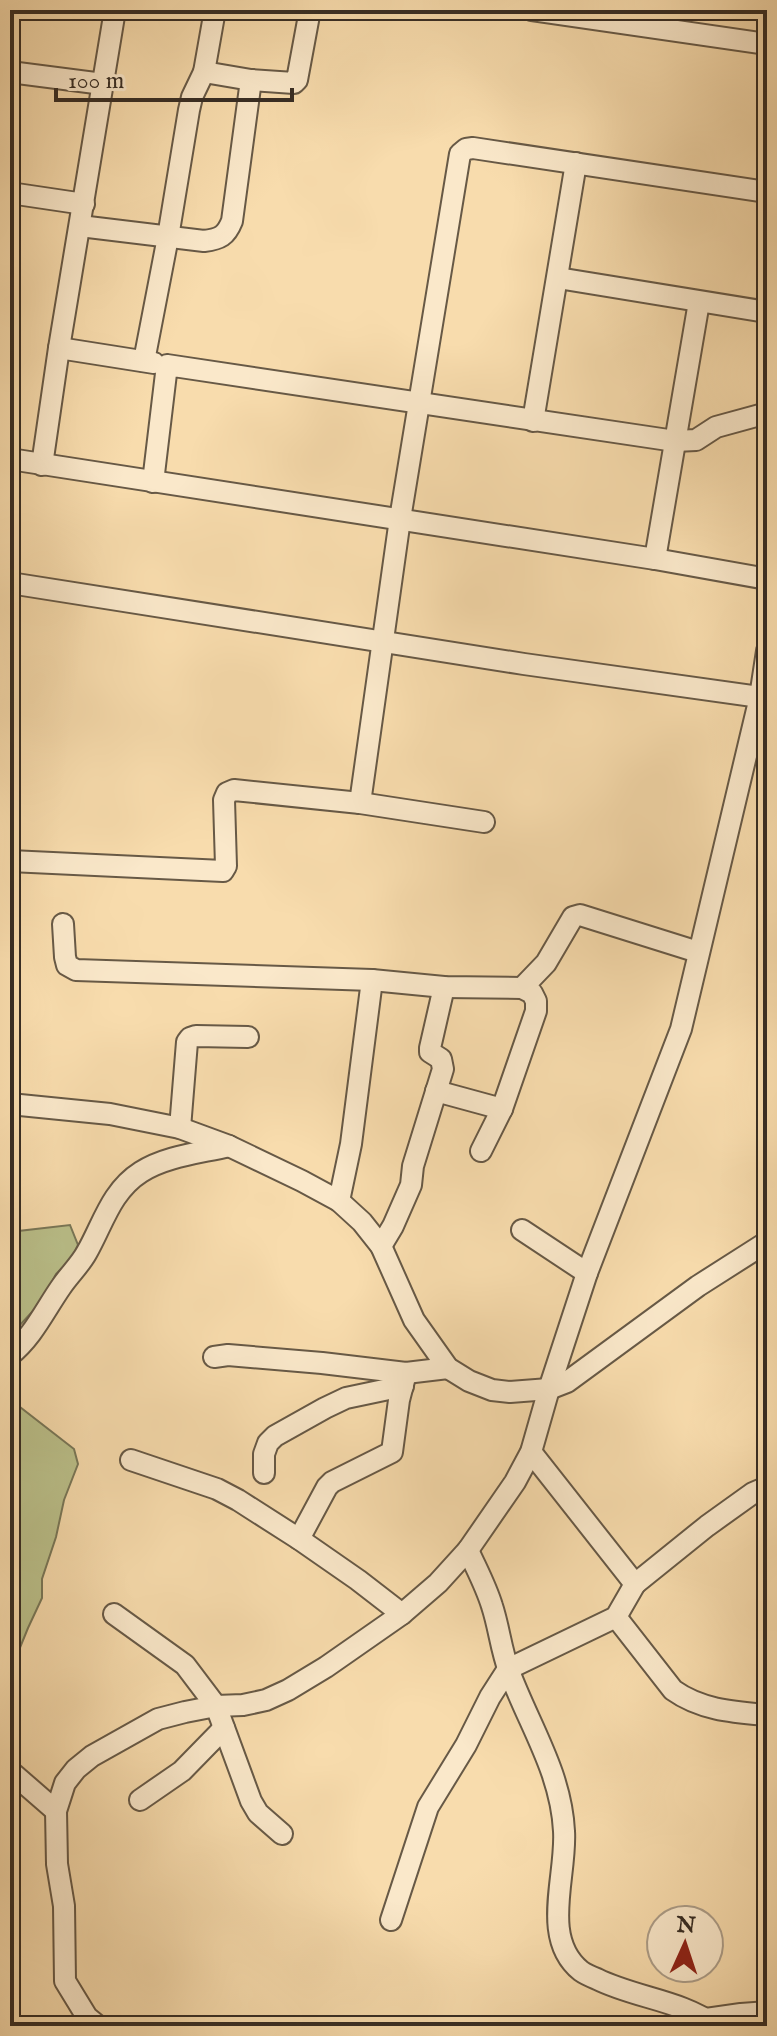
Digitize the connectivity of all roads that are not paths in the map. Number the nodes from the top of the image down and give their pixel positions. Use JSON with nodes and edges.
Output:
{"nodes":[{"id":1,"x":115,"y":10,"type":"edge"},
{"id":2,"x":215,"y":10,"type":"edge"},
{"id":3,"x":310,"y":10,"type":"edge"},
{"id":4,"x":532,"y":10,"type":"edge"},
{"id":5,"x":767,"y":44,"type":"edge"},
{"id":6,"x":10,"y":72,"type":"edge"},
{"id":7,"x":204,"y":72,"type":"junction"},
{"id":8,"x":251,"y":80,"type":"junction"},
{"id":9,"x":103,"y":84,"type":"junction"},
{"id":10,"x":576,"y":163,"type":"junction"},
{"id":11,"x":767,"y":192,"type":"edge"},
{"id":12,"x":10,"y":193,"type":"edge"},
{"id":13,"x":84,"y":204,"type":"junction"},
{"id":14,"x":80,"y":226,"type":"junction"},
{"id":15,"x":168,"y":237,"type":"junction"},
{"id":16,"x":558,"y":278,"type":"junction"},
{"id":17,"x":699,"y":302,"type":"junction"},
{"id":18,"x":767,"y":312,"type":"edge"},
{"id":19,"x":59,"y":348,"type":"junction"},
{"id":20,"x":144,"y":361,"type":"junction"},
{"id":21,"x":167,"y":365,"type":"junction"},
{"id":22,"x":419,"y":403,"type":"junction"},
{"id":23,"x":767,"y":413,"type":"edge"},
{"id":24,"x":533,"y":421,"type":"junction"},
{"id":25,"x":675,"y":441,"type":"junction"},
{"id":26,"x":10,"y":459,"type":"edge"},
{"id":27,"x":42,"y":465,"type":"junction"},
{"id":28,"x":153,"y":482,"type":"junction"},
{"id":29,"x":400,"y":519,"type":"junction"},
{"id":30,"x":655,"y":559,"type":"junction"},
{"id":31,"x":767,"y":579,"type":"edge"},
{"id":32,"x":10,"y":583,"type":"edge"},
{"id":33,"x":383,"y":642,"type":"junction"},
{"id":34,"x":767,"y":651,"type":"edge"},
{"id":35,"x":763,"y":698,"type":"edge"},
{"id":36,"x":360,"y":803,"type":"junction"},
{"id":37,"x":484,"y":822,"type":"dead end"},
{"id":38,"x":10,"y":861,"type":"edge"},
{"id":39,"x":63,"y":924,"type":"dead end"},
{"id":40,"x":698,"y":952,"type":"junction"},
{"id":41,"x":372,"y":980,"type":"junction"},
{"id":42,"x":444,"y":987,"type":"junction"},
{"id":43,"x":522,"y":988,"type":"junction"},
{"id":44,"x":248,"y":1037,"type":"dead end"},
{"id":45,"x":436,"y":1091,"type":"junction"},
{"id":46,"x":10,"y":1104,"type":"edge"},
{"id":47,"x":502,"y":1109,"type":"junction"},
{"id":48,"x":180,"y":1128,"type":"junction"},
{"id":49,"x":229,"y":1146,"type":"junction"},
{"id":50,"x":481,"y":1151,"type":"dead end"},
{"id":51,"x":339,"y":1201,"type":"junction"},
{"id":52,"x":522,"y":1230,"type":"dead end"},
{"id":53,"x":767,"y":1242,"type":"edge"},
{"id":54,"x":381,"y":1246,"type":"junction"},
{"id":55,"x":587,"y":1273,"type":"junction"},
{"id":56,"x":10,"y":1355,"type":"edge"},
{"id":57,"x":214,"y":1357,"type":"dead end"},
{"id":58,"x":448,"y":1368,"type":"junction"},
{"id":59,"x":404,"y":1379,"type":"junction"},
{"id":60,"x":549,"y":1389,"type":"junction"},
{"id":61,"x":531,"y":1452,"type":"junction"},
{"id":62,"x":131,"y":1460,"type":"dead end"},
{"id":63,"x":264,"y":1473,"type":"dead end"},
{"id":64,"x":767,"y":1487,"type":"edge"},
{"id":65,"x":299,"y":1539,"type":"junction"},
{"id":66,"x":468,"y":1550,"type":"junction"},
{"id":67,"x":635,"y":1584,"type":"junction"},
{"id":68,"x":114,"y":1614,"type":"dead end"},
{"id":69,"x":402,"y":1614,"type":"junction"},
{"id":70,"x":616,"y":1617,"type":"junction"},
{"id":71,"x":508,"y":1669,"type":"junction"},
{"id":72,"x":216,"y":1706,"type":"junction"},
{"id":73,"x":767,"y":1715,"type":"edge"},
{"id":74,"x":224,"y":1728,"type":"junction"},
{"id":75,"x":10,"y":1771,"type":"edge"},
{"id":76,"x":140,"y":1800,"type":"dead end"},
{"id":77,"x":56,"y":1811,"type":"junction"},
{"id":78,"x":282,"y":1834,"type":"dead end"},
{"id":79,"x":391,"y":1920,"type":"dead end"},
{"id":80,"x":767,"y":2012,"type":"edge"},
{"id":81,"x":711,"y":2022,"type":"edge"},
{"id":82,"x":98,"y":2026,"type":"edge"}],
"edges":[{"from":1,"to":9,"type":"street"},
{"from":2,"to":7,"type":"street"},
{"from":3,"to":8,"type":"street"},
{"from":4,"to":5,"type":"street"},
{"from":6,"to":9,"type":"street"},
{"from":7,"to":8,"type":"street"},
{"from":7,"to":15,"type":"street"},
{"from":8,"to":15,"type":"street"},
{"from":9,"to":13,"type":"street"},
{"from":10,"to":11,"type":"street"},
{"from":10,"to":16,"type":"street"},
{"from":10,"to":22,"type":"street"},
{"from":12,"to":13,"type":"street"},
{"from":13,"to":14,"type":"street"},
{"from":14,"to":15,"type":"street"},
{"from":14,"to":19,"type":"street"},
{"from":15,"to":20,"type":"street"},
{"from":16,"to":17,"type":"street"},
{"from":16,"to":24,"type":"street"},
{"from":17,"to":18,"type":"street"},
{"from":17,"to":25,"type":"street"},
{"from":19,"to":20,"type":"street"},
{"from":19,"to":27,"type":"street"},
{"from":20,"to":21,"type":"street"},
{"from":21,"to":22,"type":"street"},
{"from":21,"to":28,"type":"street"},
{"from":22,"to":24,"type":"street"},
{"from":22,"to":29,"type":"street"},
{"from":23,"to":25,"type":"street"},
{"from":24,"to":25,"type":"street"},
{"from":25,"to":30,"type":"street"},
{"from":26,"to":27,"type":"street"},
{"from":27,"to":28,"type":"street"},
{"from":28,"to":29,"type":"street"},
{"from":29,"to":30,"type":"street"},
{"from":29,"to":33,"type":"street"},
{"from":30,"to":31,"type":"street"},
{"from":32,"to":33,"type":"street"},
{"from":33,"to":35,"type":"street"},
{"from":33,"to":36,"type":"street"},
{"from":34,"to":35,"type":"street"},
{"from":35,"to":40,"type":"street"},
{"from":36,"to":37,"type":"street"},
{"from":36,"to":38,"type":"street"},
{"from":39,"to":41,"type":"street"},
{"from":40,"to":43,"type":"street"},
{"from":40,"to":55,"type":"street"},
{"from":41,"to":42,"type":"street"},
{"from":41,"to":51,"type":"street"},
{"from":42,"to":43,"type":"street"},
{"from":42,"to":45,"type":"street"},
{"from":43,"to":47,"type":"street"},
{"from":44,"to":48,"type":"street"},
{"from":45,"to":47,"type":"street"},
{"from":45,"to":54,"type":"street"},
{"from":46,"to":48,"type":"street"},
{"from":47,"to":50,"type":"street"},
{"from":48,"to":49,"type":"street"},
{"from":49,"to":51,"type":"street"},
{"from":49,"to":56,"type":"street"},
{"from":51,"to":54,"type":"street"},
{"from":52,"to":55,"type":"street"},
{"from":53,"to":60,"type":"street"},
{"from":54,"to":58,"type":"street"},
{"from":55,"to":60,"type":"street"},
{"from":57,"to":59,"type":"street"},
{"from":58,"to":59,"type":"street"},
{"from":58,"to":60,"type":"street"},
{"from":59,"to":63,"type":"street"},
{"from":59,"to":65,"type":"street"},
{"from":60,"to":61,"type":"street"},
{"from":61,"to":66,"type":"street"},
{"from":61,"to":67,"type":"street"},
{"from":62,"to":65,"type":"street"},
{"from":64,"to":67,"type":"street"},
{"from":65,"to":69,"type":"street"},
{"from":66,"to":69,"type":"street"},
{"from":66,"to":71,"type":"street"},
{"from":67,"to":70,"type":"street"},
{"from":68,"to":72,"type":"street"},
{"from":69,"to":72,"type":"street"},
{"from":70,"to":71,"type":"street"},
{"from":70,"to":73,"type":"street"},
{"from":71,"to":79,"type":"street"},
{"from":71,"to":81,"type":"street"},
{"from":72,"to":74,"type":"street"},
{"from":72,"to":77,"type":"street"},
{"from":74,"to":76,"type":"street"},
{"from":74,"to":78,"type":"street"},
{"from":75,"to":77,"type":"street"},
{"from":77,"to":82,"type":"street"},
{"from":80,"to":81,"type":"street"}]}
